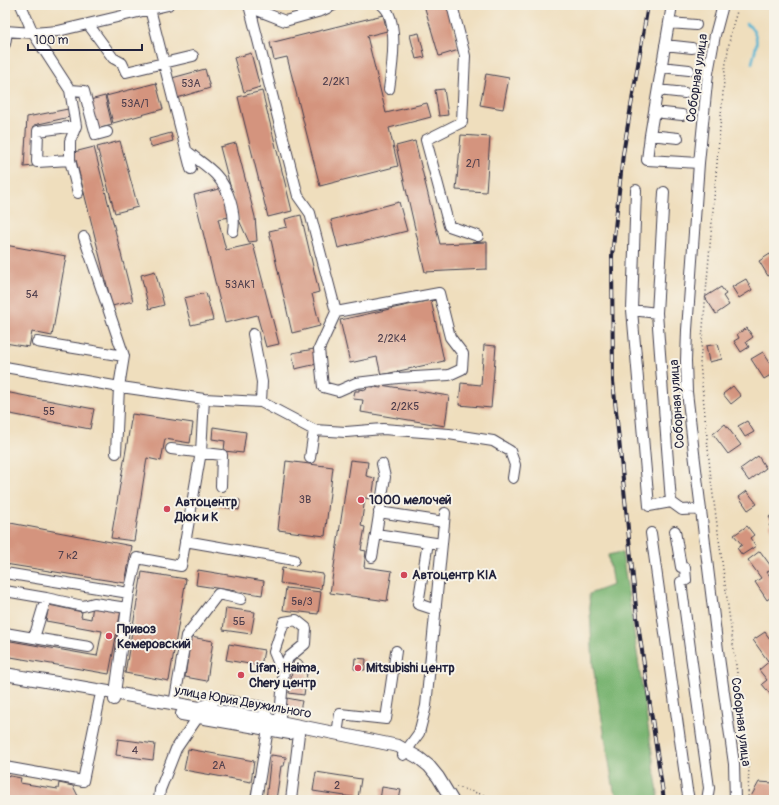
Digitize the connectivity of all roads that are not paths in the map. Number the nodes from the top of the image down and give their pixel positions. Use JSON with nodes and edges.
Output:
{"nodes":[{"id":1,"x":21,"y":5,"type":"edge"},
{"id":2,"x":168,"y":5,"type":"edge"},
{"id":3,"x":334,"y":5,"type":"edge"},
{"id":4,"x":382,"y":5,"type":"edge"},
{"id":5,"x":452,"y":5,"type":"edge"},
{"id":6,"x":672,"y":5,"type":"edge"},
{"id":7,"x":723,"y":5,"type":"edge"},
{"id":8,"x":249,"y":6,"type":"edge"},
{"id":9,"x":150,"y":9,"type":"junction"},
{"id":10,"x":669,"y":23,"type":"junction"},
{"id":11,"x":88,"y":24,"type":"junction"},
{"id":12,"x":696,"y":26,"type":"dead end"},
{"id":13,"x":6,"y":32,"type":"edge"},
{"id":14,"x":33,"y":33,"type":"junction"},
{"id":15,"x":5,"y":44,"type":"edge"},
{"id":16,"x":665,"y":45,"type":"junction"},
{"id":17,"x":692,"y":48,"type":"dead end"},
{"id":18,"x":193,"y":56,"type":"dead end"},
{"id":19,"x":164,"y":63,"type":"junction"},
{"id":20,"x":661,"y":67,"type":"junction"},
{"id":21,"x":690,"y":70,"type":"dead end"},
{"id":22,"x":390,"y":89,"type":"dead end"},
{"id":23,"x":70,"y":90,"type":"junction"},
{"id":24,"x":658,"y":90,"type":"junction"},
{"id":25,"x":685,"y":94,"type":"dead end"},
{"id":26,"x":654,"y":112,"type":"junction"},
{"id":27,"x":682,"y":115,"type":"dead end"},
{"id":28,"x":76,"y":126,"type":"junction"},
{"id":29,"x":106,"y":132,"type":"dead end"},
{"id":30,"x":650,"y":135,"type":"junction"},
{"id":31,"x":678,"y":138,"type":"dead end"},
{"id":32,"x":187,"y":151,"type":"junction"},
{"id":33,"x":70,"y":160,"type":"junction"},
{"id":34,"x":699,"y":163,"type":"junction"},
{"id":35,"x":191,"y":169,"type":"dead end"},
{"id":36,"x":636,"y":190,"type":"dead end"},
{"id":37,"x":664,"y":192,"type":"dead end"},
{"id":38,"x":78,"y":193,"type":"dead end"},
{"id":39,"x":234,"y":231,"type":"dead end"},
{"id":40,"x":478,"y":236,"type":"dead end"},
{"id":41,"x":84,"y":237,"type":"dead end"},
{"id":42,"x":632,"y":310,"type":"junction"},
{"id":43,"x":336,"y":312,"type":"junction"},
{"id":44,"x":657,"y":313,"type":"junction"},
{"id":45,"x":253,"y":334,"type":"dead end"},
{"id":46,"x":37,"y":342,"type":"dead end"},
{"id":47,"x":124,"y":356,"type":"junction"},
{"id":48,"x":5,"y":367,"type":"edge"},
{"id":49,"x":120,"y":387,"type":"junction"},
{"id":50,"x":204,"y":399,"type":"junction"},
{"id":51,"x":261,"y":402,"type":"junction"},
{"id":52,"x":314,"y":430,"type":"junction"},
{"id":53,"x":170,"y":449,"type":"dead end"},
{"id":54,"x":201,"y":452,"type":"junction"},
{"id":55,"x":116,"y":453,"type":"dead end"},
{"id":56,"x":310,"y":458,"type":"dead end"},
{"id":57,"x":382,"y":464,"type":"dead end"},
{"id":58,"x":513,"y":478,"type":"dead end"},
{"id":59,"x":221,"y":486,"type":"dead end"},
{"id":60,"x":671,"y":502,"type":"junction"},
{"id":61,"x":701,"y":509,"type":"junction"},
{"id":62,"x":379,"y":512,"type":"junction"},
{"id":63,"x":675,"y":531,"type":"dead end"},
{"id":64,"x":651,"y":533,"type":"dead end"},
{"id":65,"x":376,"y":534,"type":"junction"},
{"id":66,"x":185,"y":541,"type":"junction"},
{"id":67,"x":428,"y":542,"type":"junction"},
{"id":68,"x":442,"y":544,"type":"junction"},
{"id":69,"x":372,"y":557,"type":"dead end"},
{"id":70,"x":294,"y":560,"type":"dead end"},
{"id":71,"x":5,"y":573,"type":"edge"},
{"id":72,"x":5,"y":591,"type":"edge"},
{"id":73,"x":129,"y":593,"type":"junction"},
{"id":74,"x":46,"y":598,"type":"junction"},
{"id":75,"x":241,"y":599,"type":"dead end"},
{"id":76,"x":127,"y":608,"type":"junction"},
{"id":77,"x":436,"y":610,"type":"junction"},
{"id":78,"x":5,"y":633,"type":"edge"},
{"id":79,"x":34,"y":638,"type":"junction"},
{"id":80,"x":89,"y":647,"type":"dead end"},
{"id":81,"x":396,"y":651,"type":"dead end"},
{"id":82,"x":284,"y":668,"type":"dead end"},
{"id":83,"x":5,"y":674,"type":"edge"},
{"id":84,"x":5,"y":681,"type":"edge"},
{"id":85,"x":115,"y":697,"type":"junction"},
{"id":86,"x":100,"y":698,"type":"junction"},
{"id":87,"x":174,"y":704,"type":"junction"},
{"id":88,"x":198,"y":712,"type":"junction"},
{"id":89,"x":274,"y":726,"type":"junction"},
{"id":90,"x":299,"y":734,"type":"junction"},
{"id":91,"x":337,"y":734,"type":"junction"},
{"id":92,"x":405,"y":753,"type":"junction"},
{"id":93,"x":5,"y":767,"type":"edge"},
{"id":94,"x":159,"y":800,"type":"edge"},
{"id":95,"x":256,"y":800,"type":"edge"},
{"id":96,"x":291,"y":800,"type":"edge"},
{"id":97,"x":444,"y":800,"type":"edge"},
{"id":98,"x":452,"y":800,"type":"edge"},
{"id":99,"x":689,"y":800,"type":"edge"},
{"id":100,"x":707,"y":800,"type":"edge"},
{"id":101,"x":735,"y":800,"type":"edge"}],
"edges":[{"from":1,"to":14,"type":"street"},
{"from":2,"to":9,"type":"street"},
{"from":3,"to":8,"type":"street"},
{"from":4,"to":22,"type":"street"},
{"from":5,"to":40,"type":"street"},
{"from":6,"to":10,"type":"street"},
{"from":7,"to":34,"type":"street","name":"Соборная улица"},
{"from":8,"to":43,"type":"street"},
{"from":9,"to":11,"type":"street"},
{"from":9,"to":19,"type":"street"},
{"from":10,"to":12,"type":"street"},
{"from":10,"to":16,"type":"street"},
{"from":11,"to":14,"type":"street"},
{"from":11,"to":19,"type":"street"},
{"from":13,"to":14,"type":"street"},
{"from":13,"to":15,"type":"street"},
{"from":14,"to":23,"type":"street"},
{"from":16,"to":17,"type":"street"},
{"from":16,"to":20,"type":"street"},
{"from":18,"to":19,"type":"street"},
{"from":19,"to":32,"type":"street"},
{"from":20,"to":21,"type":"street"},
{"from":20,"to":24,"type":"street"},
{"from":23,"to":28,"type":"street"},
{"from":23,"to":29,"type":"street"},
{"from":24,"to":25,"type":"street"},
{"from":24,"to":26,"type":"street"},
{"from":26,"to":27,"type":"street"},
{"from":26,"to":30,"type":"street"},
{"from":28,"to":33,"type":"street"},
{"from":28,"to":33,"type":"street"},
{"from":30,"to":31,"type":"street"},
{"from":30,"to":34,"type":"street"},
{"from":32,"to":35,"type":"street"},
{"from":32,"to":39,"type":"street"},
{"from":33,"to":38,"type":"street"},
{"from":34,"to":61,"type":"street","name":"Соборная улица"},
{"from":36,"to":42,"type":"street"},
{"from":37,"to":44,"type":"street"},
{"from":41,"to":47,"type":"street"},
{"from":42,"to":44,"type":"street"},
{"from":42,"to":60,"type":"street"},
{"from":43,"to":43,"type":"street"},
{"from":44,"to":60,"type":"street"},
{"from":45,"to":51,"type":"street"},
{"from":46,"to":47,"type":"street"},
{"from":47,"to":49,"type":"street"},
{"from":48,"to":49,"type":"street"},
{"from":49,"to":50,"type":"street"},
{"from":49,"to":55,"type":"street"},
{"from":50,"to":51,"type":"street"},
{"from":50,"to":54,"type":"street"},
{"from":51,"to":52,"type":"street"},
{"from":52,"to":56,"type":"street"},
{"from":52,"to":58,"type":"street"},
{"from":53,"to":54,"type":"street"},
{"from":54,"to":59,"type":"street"},
{"from":54,"to":66,"type":"street"},
{"from":57,"to":62,"type":"street"},
{"from":60,"to":61,"type":"street"},
{"from":61,"to":101,"type":"street","name":"Соборная улица"},
{"from":62,"to":65,"type":"street"},
{"from":62,"to":68,"type":"street"},
{"from":63,"to":100,"type":"street"},
{"from":64,"to":99,"type":"street"},
{"from":65,"to":67,"type":"street"},
{"from":65,"to":69,"type":"street"},
{"from":66,"to":70,"type":"street"},
{"from":66,"to":73,"type":"street"},
{"from":67,"to":68,"type":"street"},
{"from":67,"to":77,"type":"street"},
{"from":68,"to":77,"type":"street"},
{"from":71,"to":73,"type":"street"},
{"from":72,"to":74,"type":"street"},
{"from":73,"to":76,"type":"street"},
{"from":74,"to":76,"type":"street"},
{"from":74,"to":79,"type":"street"},
{"from":75,"to":87,"type":"street"},
{"from":76,"to":85,"type":"street"},
{"from":77,"to":92,"type":"street"},
{"from":78,"to":79,"type":"street"},
{"from":79,"to":80,"type":"street"},
{"from":81,"to":91,"type":"street"},
{"from":82,"to":89,"type":"street"},
{"from":83,"to":85,"type":"main road","name":"улица Юрия Двужильного"},
{"from":84,"to":86,"type":"main road","name":"улица Юрия Двужильного"},
{"from":85,"to":86,"type":"main road","name":"улица Юрия Двужильного"},
{"from":85,"to":87,"type":"main road","name":"улица Юрия Двужильного"},
{"from":85,"to":88,"type":"main road","name":"улица Юрия Двужильного"},
{"from":86,"to":93,"type":"street"},
{"from":87,"to":88,"type":"main road","name":"улица Юрия Двужильного"},
{"from":88,"to":89,"type":"main road","name":"улица Юрия Двужильного"},
{"from":88,"to":94,"type":"street"},
{"from":89,"to":90,"type":"main road","name":"улица Юрия Двужильного"},
{"from":89,"to":91,"type":"main road","name":"улица Юрия Двужильного"},
{"from":89,"to":95,"type":"street"},
{"from":90,"to":92,"type":"main road","name":"улица Юрия Двужильного"},
{"from":90,"to":96,"type":"street"},
{"from":91,"to":92,"type":"main road","name":"улица Юрия Двужильного"},
{"from":92,"to":97,"type":"main road","name":"улица Юрия Двужильного"},
{"from":92,"to":98,"type":"main road","name":"улица Юрия Двужильного"}]}
